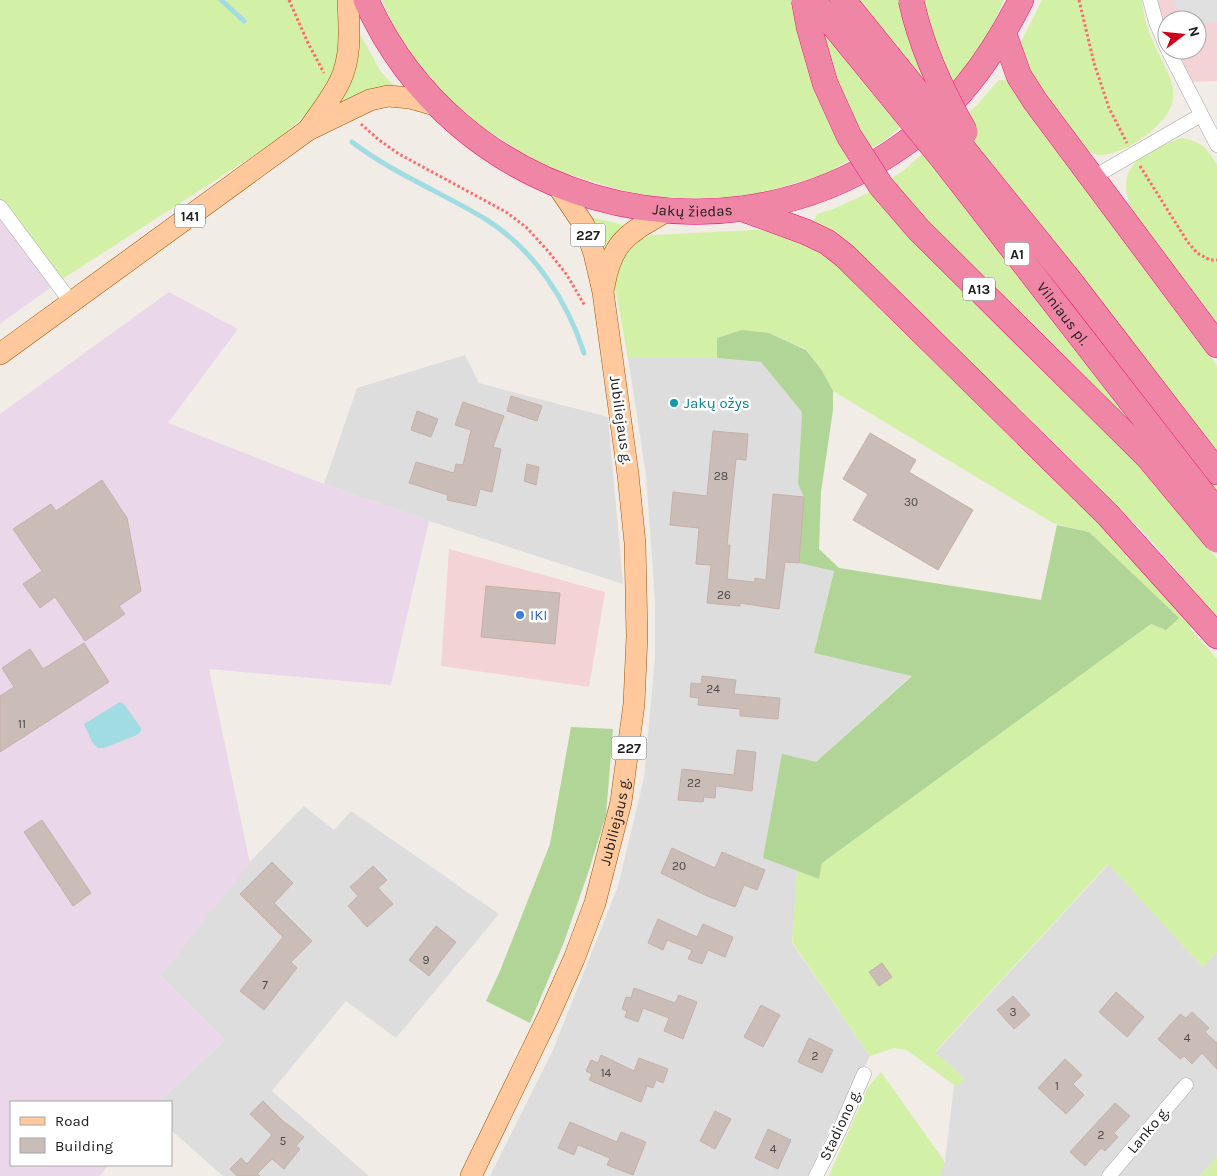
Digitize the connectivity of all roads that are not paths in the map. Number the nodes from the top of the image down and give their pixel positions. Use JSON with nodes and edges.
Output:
{"nodes":[{"id":1,"x":348,"y":0,"type":"edge"},
{"id":2,"x":366,"y":0,"type":"edge"},
{"id":3,"x":804,"y":0,"type":"edge"},
{"id":4,"x":813,"y":0,"type":"edge"},
{"id":5,"x":843,"y":0,"type":"edge"},
{"id":6,"x":911,"y":0,"type":"edge"},
{"id":7,"x":1021,"y":0,"type":"edge"},
{"id":8,"x":1150,"y":0,"type":"edge"},
{"id":9,"x":1157,"y":24,"type":"edge"},
{"id":10,"x":1004,"y":34,"type":"junction"},
{"id":11,"x":1173,"y":60,"type":"edge"},
{"id":12,"x":438,"y":106,"type":"junction"},
{"id":13,"x":1201,"y":115,"type":"junction"},
{"id":14,"x":308,"y":130,"type":"junction"},
{"id":15,"x":1217,"y":145,"type":"edge"},
{"id":16,"x":1092,"y":178,"type":"junction"},
{"id":17,"x":557,"y":185,"type":"junction"},
{"id":18,"x":0,"y":207,"type":"edge"},
{"id":19,"x":743,"y":209,"type":"junction"},
{"id":20,"x":667,"y":211,"type":"junction"},
{"id":21,"x":1070,"y":281,"type":"junction"},
{"id":22,"x":603,"y":292,"type":"junction"},
{"id":23,"x":71,"y":302,"type":"junction"},
{"id":24,"x":1217,"y":345,"type":"edge"},
{"id":25,"x":0,"y":354,"type":"edge"},
{"id":26,"x":1217,"y":472,"type":"edge"},
{"id":27,"x":1217,"y":512,"type":"edge"},
{"id":28,"x":1217,"y":540,"type":"edge"},
{"id":29,"x":1217,"y":636,"type":"edge"},
{"id":30,"x":864,"y":1074,"type":"dead end"},
{"id":31,"x":1186,"y":1085,"type":"dead end"},
{"id":32,"x":471,"y":1176,"type":"edge"},
{"id":33,"x":816,"y":1176,"type":"edge"},
{"id":34,"x":1109,"y":1176,"type":"edge"}],
"edges":[{"from":1,"to":14,"type":"main road","number":"141"},
{"from":2,"to":12,"type":"highway","name":"Jakų žiedas"},
{"from":3,"to":28,"type":"highway","number":"A13","bridge":true},
{"from":4,"to":27,"type":"highway","name":"Vilniaus pl.","number":"A1","bridge":true},
{"from":5,"to":21,"type":"highway","name":"Vilniaus pl.","number":"A1","bridge":true},
{"from":6,"to":21,"type":"highway","bridge":true},
{"from":7,"to":10,"type":"highway","name":"Jakų žiedas"},
{"from":8,"to":9,"type":"street"},
{"from":10,"to":16,"type":"highway"},
{"from":10,"to":19,"type":"highway","name":"Jakų žiedas"},
{"from":11,"to":13,"type":"street"},
{"from":12,"to":14,"type":"main road","number":"141"},
{"from":12,"to":17,"type":"highway","name":"Jakų žiedas"},
{"from":13,"to":15,"type":"street"},
{"from":13,"to":16,"type":"street"},
{"from":14,"to":23,"type":"main road","number":"141"},
{"from":16,"to":24,"type":"highway"},
{"from":17,"to":20,"type":"highway","name":"Jakų žiedas"},
{"from":17,"to":22,"type":"main road","number":"227"},
{"from":18,"to":23,"type":"street"},
{"from":19,"to":20,"type":"highway","name":"Jakų žiedas"},
{"from":19,"to":29,"type":"highway"},
{"from":20,"to":22,"type":"main road","number":"227"},
{"from":21,"to":26,"type":"highway","name":"Vilniaus pl.","number":"A1"},
{"from":22,"to":32,"type":"main road","name":"Jubiliejaus g.","number":"227"},
{"from":23,"to":25,"type":"main road","number":"141"},
{"from":30,"to":33,"type":"street","name":"Stadiono g."},
{"from":31,"to":34,"type":"street","name":"Lanko g."}]}
